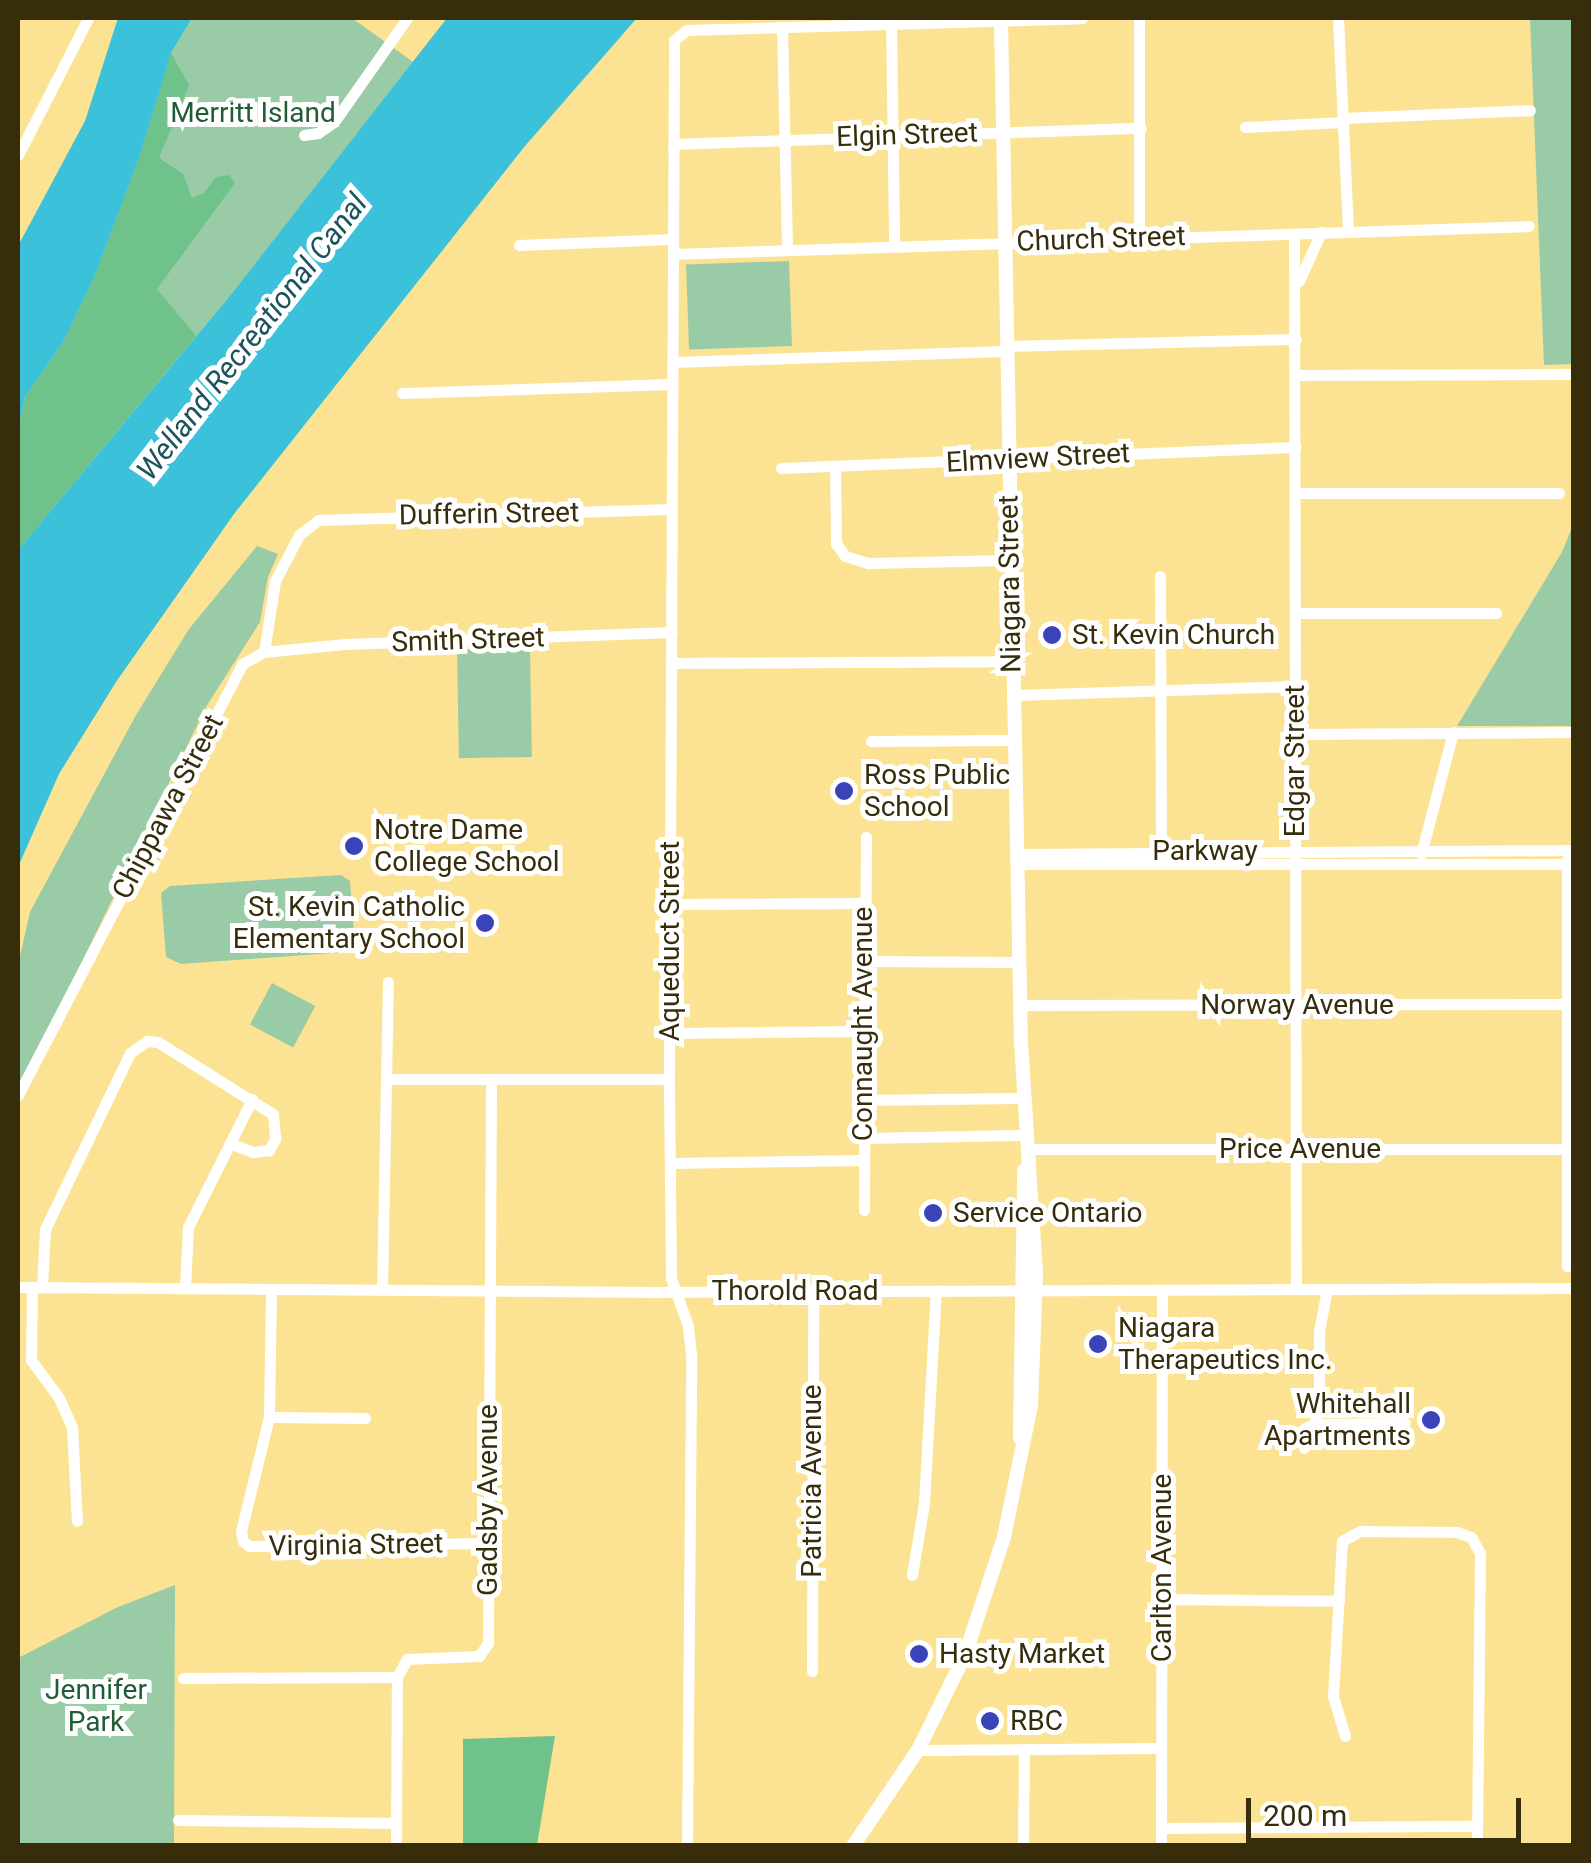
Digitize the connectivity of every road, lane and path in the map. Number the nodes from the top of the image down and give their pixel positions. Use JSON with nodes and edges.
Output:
{"nodes":[{"id":1,"x":88,"y":18,"type":"edge"},
{"id":2,"x":406,"y":18,"type":"edge"},
{"id":3,"x":1082,"y":18,"type":"edge"},
{"id":4,"x":1139,"y":18,"type":"edge"},
{"id":5,"x":1338,"y":18,"type":"edge"},
{"id":6,"x":1001,"y":19,"type":"edge"},
{"id":7,"x":891,"y":21,"type":"edge"},
{"id":8,"x":785,"y":24,"type":"edge"},
{"id":9,"x":1530,"y":110,"type":"dead end"},
{"id":10,"x":1343,"y":120,"type":"junction"},
{"id":11,"x":1245,"y":127,"type":"dead end"},
{"id":12,"x":1140,"y":128,"type":"junction"},
{"id":13,"x":1002,"y":132,"type":"junction"},
{"id":14,"x":304,"y":135,"type":"dead end"},
{"id":15,"x":893,"y":136,"type":"junction"},
{"id":16,"x":784,"y":140,"type":"junction"},
{"id":17,"x":673,"y":144,"type":"junction"},
{"id":18,"x":18,"y":155,"type":"edge"},
{"id":19,"x":1529,"y":226,"type":"dead end"},
{"id":20,"x":1348,"y":231,"type":"junction"},
{"id":21,"x":1320,"y":232,"type":"junction"},
{"id":22,"x":1294,"y":234,"type":"junction"},
{"id":23,"x":1139,"y":238,"type":"junction"},
{"id":24,"x":672,"y":239,"type":"junction"},
{"id":25,"x":1005,"y":242,"type":"junction"},
{"id":26,"x":519,"y":245,"type":"dead end"},
{"id":27,"x":894,"y":246,"type":"junction"},
{"id":28,"x":787,"y":250,"type":"junction"},
{"id":29,"x":673,"y":254,"type":"junction"},
{"id":30,"x":1296,"y":290,"type":"junction"},
{"id":31,"x":1296,"y":339,"type":"junction"},
{"id":32,"x":1006,"y":348,"type":"junction"},
{"id":33,"x":673,"y":362,"type":"junction"},
{"id":34,"x":1574,"y":374,"type":"edge"},
{"id":35,"x":1297,"y":375,"type":"junction"},
{"id":36,"x":671,"y":384,"type":"junction"},
{"id":37,"x":402,"y":392,"type":"dead end"},
{"id":38,"x":1296,"y":447,"type":"junction"},
{"id":39,"x":1008,"y":459,"type":"junction"},
{"id":40,"x":835,"y":467,"type":"junction"},
{"id":41,"x":780,"y":468,"type":"dead end"},
{"id":42,"x":1296,"y":493,"type":"junction"},
{"id":43,"x":1559,"y":493,"type":"dead end"},
{"id":44,"x":672,"y":509,"type":"junction"},
{"id":45,"x":1009,"y":560,"type":"junction"},
{"id":46,"x":1160,"y":576,"type":"dead end"},
{"id":47,"x":1496,"y":613,"type":"dead end"},
{"id":48,"x":1296,"y":614,"type":"junction"},
{"id":49,"x":672,"y":632,"type":"junction"},
{"id":50,"x":264,"y":652,"type":"junction"},
{"id":51,"x":1010,"y":661,"type":"junction"},
{"id":52,"x":672,"y":664,"type":"junction"},
{"id":53,"x":1295,"y":686,"type":"junction"},
{"id":54,"x":1162,"y":691,"type":"junction"},
{"id":55,"x":1012,"y":695,"type":"junction"},
{"id":56,"x":1453,"y":732,"type":"junction"},
{"id":57,"x":1574,"y":732,"type":"edge"},
{"id":58,"x":1295,"y":734,"type":"junction"},
{"id":59,"x":1012,"y":740,"type":"junction"},
{"id":60,"x":871,"y":741,"type":"dead end"},
{"id":61,"x":866,"y":837,"type":"dead end"},
{"id":62,"x":1161,"y":850,"type":"junction"},
{"id":63,"x":1422,"y":850,"type":"junction"},
{"id":64,"x":1570,"y":850,"type":"edge"},
{"id":65,"x":1295,"y":851,"type":"junction"},
{"id":66,"x":1017,"y":859,"type":"junction"},
{"id":67,"x":1570,"y":864,"type":"edge"},
{"id":68,"x":1160,"y":865,"type":"junction"},
{"id":69,"x":1295,"y":865,"type":"junction"},
{"id":70,"x":1421,"y":865,"type":"junction"},
{"id":71,"x":671,"y":904,"type":"junction"},
{"id":72,"x":863,"y":904,"type":"junction"},
{"id":73,"x":864,"y":961,"type":"junction"},
{"id":74,"x":1019,"y":962,"type":"junction"},
{"id":75,"x":388,"y":982,"type":"dead end"},
{"id":76,"x":1295,"y":1004,"type":"junction"},
{"id":77,"x":1570,"y":1004,"type":"edge"},
{"id":78,"x":1020,"y":1005,"type":"junction"},
{"id":79,"x":863,"y":1031,"type":"junction"},
{"id":80,"x":670,"y":1032,"type":"junction"},
{"id":81,"x":387,"y":1079,"type":"junction"},
{"id":82,"x":669,"y":1079,"type":"junction"},
{"id":83,"x":491,"y":1080,"type":"junction"},
{"id":84,"x":18,"y":1095,"type":"edge"},
{"id":85,"x":1024,"y":1098,"type":"junction"},
{"id":86,"x":252,"y":1099,"type":"junction"},
{"id":87,"x":864,"y":1100,"type":"junction"},
{"id":88,"x":864,"y":1138,"type":"junction"},
{"id":89,"x":1026,"y":1142,"type":"junction"},
{"id":90,"x":230,"y":1143,"type":"junction"},
{"id":91,"x":1296,"y":1149,"type":"junction"},
{"id":92,"x":1570,"y":1149,"type":"edge"},
{"id":93,"x":863,"y":1160,"type":"junction"},
{"id":94,"x":671,"y":1163,"type":"junction"},
{"id":95,"x":864,"y":1210,"type":"dead end"},
{"id":96,"x":1567,"y":1266,"type":"dead end"},
{"id":97,"x":18,"y":1287,"type":"edge"},
{"id":98,"x":37,"y":1287,"type":"junction"},
{"id":99,"x":185,"y":1288,"type":"junction"},
{"id":100,"x":271,"y":1288,"type":"junction"},
{"id":101,"x":1574,"y":1288,"type":"edge"},
{"id":102,"x":1327,"y":1289,"type":"junction"},
{"id":103,"x":382,"y":1290,"type":"junction"},
{"id":104,"x":489,"y":1290,"type":"junction"},
{"id":105,"x":813,"y":1290,"type":"junction"},
{"id":106,"x":936,"y":1290,"type":"junction"},
{"id":107,"x":1028,"y":1290,"type":"junction"},
{"id":108,"x":1162,"y":1290,"type":"junction"},
{"id":109,"x":1296,"y":1290,"type":"junction"},
{"id":110,"x":676,"y":1292,"type":"junction"},
{"id":111,"x":269,"y":1417,"type":"junction"},
{"id":112,"x":365,"y":1418,"type":"dead end"},
{"id":113,"x":1405,"y":1422,"type":"dead end"},
{"id":114,"x":1314,"y":1424,"type":"junction"},
{"id":115,"x":1304,"y":1448,"type":"dead end"},
{"id":116,"x":77,"y":1521,"type":"dead end"},
{"id":117,"x":488,"y":1543,"type":"junction"},
{"id":118,"x":912,"y":1576,"type":"dead end"},
{"id":119,"x":1162,"y":1599,"type":"junction"},
{"id":120,"x":1338,"y":1601,"type":"junction"},
{"id":121,"x":812,"y":1671,"type":"dead end"},
{"id":122,"x":397,"y":1677,"type":"junction"},
{"id":123,"x":184,"y":1678,"type":"dead end"},
{"id":124,"x":1345,"y":1736,"type":"dead end"},
{"id":125,"x":1161,"y":1748,"type":"junction"},
{"id":126,"x":1024,"y":1749,"type":"junction"},
{"id":127,"x":918,"y":1750,"type":"junction"},
{"id":128,"x":178,"y":1820,"type":"dead end"},
{"id":129,"x":396,"y":1823,"type":"junction"},
{"id":130,"x":1477,"y":1826,"type":"junction"},
{"id":131,"x":1161,"y":1828,"type":"junction"},
{"id":132,"x":396,"y":1846,"type":"edge"},
{"id":133,"x":686,"y":1846,"type":"edge"},
{"id":134,"x":853,"y":1846,"type":"edge"},
{"id":135,"x":1023,"y":1846,"type":"edge"},
{"id":136,"x":1161,"y":1846,"type":"edge"},
{"id":137,"x":1477,"y":1846,"type":"edge"}],
"edges":[{"from":1,"to":18,"type":"street"},
{"from":2,"to":14,"type":"street"},
{"from":3,"to":6,"type":"street"},
{"from":4,"to":12,"type":"street"},
{"from":5,"to":10,"type":"street"},
{"from":6,"to":7,"type":"street"},
{"from":6,"to":13,"type":"main road","name":"Niagara Street"},
{"from":7,"to":8,"type":"street"},
{"from":7,"to":15,"type":"street"},
{"from":8,"to":16,"type":"street"},
{"from":8,"to":17,"type":"street","name":"Aqueduct Street"},
{"from":9,"to":10,"type":"street"},
{"from":10,"to":11,"type":"street"},
{"from":10,"to":20,"type":"street"},
{"from":12,"to":13,"type":"street","name":"Elgin Street"},
{"from":12,"to":23,"type":"street"},
{"from":13,"to":15,"type":"street","name":"Elgin Street"},
{"from":13,"to":25,"type":"main road","name":"Niagara Street"},
{"from":15,"to":16,"type":"street","name":"Elgin Street"},
{"from":15,"to":27,"type":"street"},
{"from":16,"to":17,"type":"street","name":"Elgin Street"},
{"from":16,"to":28,"type":"street"},
{"from":17,"to":24,"type":"street","name":"Aqueduct Street"},
{"from":19,"to":20,"type":"street","name":"Church Street"},
{"from":20,"to":21,"type":"street","name":"Church Street"},
{"from":21,"to":22,"type":"street","name":"Church Street"},
{"from":21,"to":30,"type":"street"},
{"from":22,"to":23,"type":"street","name":"Church Street"},
{"from":22,"to":30,"type":"street","name":"Edgar Street"},
{"from":23,"to":25,"type":"street","name":"Church Street"},
{"from":24,"to":26,"type":"street"},
{"from":24,"to":29,"type":"street","name":"Aqueduct Street"},
{"from":25,"to":27,"type":"street","name":"Church Street"},
{"from":25,"to":32,"type":"main road","name":"Niagara Street"},
{"from":27,"to":28,"type":"street","name":"Church Street"},
{"from":28,"to":29,"type":"street","name":"Church Street"},
{"from":29,"to":33,"type":"street","name":"Aqueduct Street"},
{"from":30,"to":31,"type":"street","name":"Edgar Street"},
{"from":31,"to":32,"type":"street"},
{"from":31,"to":35,"type":"street","name":"Edgar Street"},
{"from":32,"to":33,"type":"street"},
{"from":32,"to":39,"type":"main road","name":"Niagara Street"},
{"from":33,"to":36,"type":"street","name":"Aqueduct Street"},
{"from":34,"to":35,"type":"street"},
{"from":35,"to":38,"type":"street","name":"Edgar Street"},
{"from":36,"to":37,"type":"street"},
{"from":36,"to":44,"type":"street","name":"Aqueduct Street"},
{"from":38,"to":39,"type":"street","name":"Elmview Street"},
{"from":38,"to":42,"type":"street","name":"Edgar Street"},
{"from":39,"to":40,"type":"street","name":"Elmview Street"},
{"from":39,"to":45,"type":"main road","name":"Niagara Street"},
{"from":40,"to":41,"type":"street","name":"Elmview Street"},
{"from":40,"to":45,"type":"street"},
{"from":42,"to":43,"type":"street"},
{"from":42,"to":48,"type":"street","name":"Edgar Street"},
{"from":44,"to":49,"type":"street","name":"Aqueduct Street"},
{"from":44,"to":50,"type":"street","name":"Dufferin Street"},
{"from":45,"to":51,"type":"main road","name":"Niagara Street"},
{"from":46,"to":54,"type":"street"},
{"from":47,"to":48,"type":"street"},
{"from":48,"to":53,"type":"street","name":"Edgar Street"},
{"from":49,"to":50,"type":"street","name":"Smith Street"},
{"from":49,"to":52,"type":"street","name":"Aqueduct Street"},
{"from":50,"to":84,"type":"street","name":"Chippawa Street"},
{"from":51,"to":52,"type":"street"},
{"from":51,"to":55,"type":"main road","name":"Niagara Street"},
{"from":52,"to":71,"type":"street","name":"Aqueduct Street"},
{"from":53,"to":54,"type":"street"},
{"from":53,"to":58,"type":"street","name":"Edgar Street"},
{"from":54,"to":55,"type":"street"},
{"from":54,"to":62,"type":"street"},
{"from":55,"to":59,"type":"main road","name":"Niagara Street"},
{"from":56,"to":57,"type":"street"},
{"from":56,"to":58,"type":"street"},
{"from":56,"to":63,"type":"street"},
{"from":58,"to":65,"type":"street","name":"Edgar Street"},
{"from":59,"to":60,"type":"street"},
{"from":59,"to":66,"type":"main road","name":"Niagara Street"},
{"from":61,"to":72,"type":"street","name":"Connaught Avenue"},
{"from":62,"to":65,"type":"street","name":"Parkway"},
{"from":62,"to":66,"type":"street","name":"Parkway"},
{"from":62,"to":68,"type":"street"},
{"from":63,"to":64,"type":"street","name":"Parkway"},
{"from":63,"to":65,"type":"street","name":"Parkway"},
{"from":63,"to":70,"type":"street"},
{"from":64,"to":67,"type":"street"},
{"from":65,"to":69,"type":"street","name":"Edgar Street"},
{"from":66,"to":68,"type":"street","name":"Parkway"},
{"from":66,"to":74,"type":"main road","name":"Niagara Street"},
{"from":67,"to":70,"type":"street","name":"Parkway"},
{"from":67,"to":77,"type":"street"},
{"from":68,"to":69,"type":"street","name":"Parkway"},
{"from":69,"to":70,"type":"street","name":"Parkway"},
{"from":69,"to":76,"type":"street","name":"Edgar Street"},
{"from":71,"to":72,"type":"street"},
{"from":71,"to":80,"type":"street","name":"Aqueduct Street"},
{"from":72,"to":73,"type":"street","name":"Connaught Avenue"},
{"from":73,"to":74,"type":"street"},
{"from":73,"to":79,"type":"street","name":"Connaught Avenue"},
{"from":74,"to":78,"type":"main road","name":"Niagara Street"},
{"from":75,"to":81,"type":"street"},
{"from":76,"to":77,"type":"street","name":"Norway Avenue"},
{"from":76,"to":78,"type":"street","name":"Norway Avenue"},
{"from":76,"to":91,"type":"street","name":"Edgar Street"},
{"from":77,"to":92,"type":"street"},
{"from":78,"to":85,"type":"main road","name":"Niagara Street"},
{"from":79,"to":80,"type":"street"},
{"from":79,"to":87,"type":"street","name":"Connaught Avenue"},
{"from":80,"to":82,"type":"street","name":"Aqueduct Street"},
{"from":81,"to":83,"type":"street"},
{"from":81,"to":103,"type":"street"},
{"from":82,"to":83,"type":"street"},
{"from":82,"to":94,"type":"street","name":"Aqueduct Street"},
{"from":83,"to":104,"type":"street","name":"Gadsby Avenue"},
{"from":85,"to":87,"type":"street"},
{"from":85,"to":89,"type":"main road","name":"Niagara Street"},
{"from":86,"to":90,"type":"street"},
{"from":86,"to":90,"type":"street"},
{"from":86,"to":98,"type":"street"},
{"from":87,"to":88,"type":"street","name":"Connaught Avenue"},
{"from":88,"to":89,"type":"street","name":"Price Avenue"},
{"from":88,"to":93,"type":"street","name":"Connaught Avenue"},
{"from":89,"to":91,"type":"street","name":"Price Avenue"},
{"from":89,"to":107,"type":"main road","name":"Niagara Street"},
{"from":90,"to":99,"type":"street"},
{"from":91,"to":92,"type":"street","name":"Price Avenue"},
{"from":91,"to":109,"type":"street","name":"Edgar Street"},
{"from":92,"to":96,"type":"street"},
{"from":93,"to":94,"type":"street"},
{"from":93,"to":95,"type":"street","name":"Connaught Avenue"},
{"from":94,"to":110,"type":"street","name":"Aqueduct Street"},
{"from":97,"to":98,"type":"street","name":"Thorold Road"},
{"from":98,"to":99,"type":"street","name":"Thorold Road"},
{"from":98,"to":116,"type":"street"},
{"from":99,"to":100,"type":"street","name":"Thorold Road"},
{"from":100,"to":103,"type":"street","name":"Thorold Road"},
{"from":100,"to":111,"type":"street","name":"Virginia Street"},
{"from":101,"to":102,"type":"street","name":"Thorold Road"},
{"from":102,"to":109,"type":"street","name":"Thorold Road"},
{"from":102,"to":114,"type":"street"},
{"from":103,"to":104,"type":"street","name":"Thorold Road"},
{"from":104,"to":110,"type":"street","name":"Thorold Road"},
{"from":104,"to":117,"type":"street","name":"Gadsby Avenue"},
{"from":105,"to":106,"type":"street","name":"Thorold Road"},
{"from":105,"to":110,"type":"street","name":"Thorold Road"},
{"from":105,"to":121,"type":"street","name":"Patricia Avenue"},
{"from":106,"to":107,"type":"street","name":"Thorold Road"},
{"from":106,"to":118,"type":"street"},
{"from":107,"to":108,"type":"street","name":"Thorold Road"},
{"from":107,"to":127,"type":"main road","name":"Niagara Street"},
{"from":108,"to":109,"type":"street","name":"Thorold Road"},
{"from":108,"to":119,"type":"street","name":"Carlton Avenue"},
{"from":110,"to":133,"type":"street","name":"Aqueduct Street"},
{"from":111,"to":112,"type":"street"},
{"from":111,"to":117,"type":"street","name":"Virginia Street"},
{"from":113,"to":114,"type":"street"},
{"from":114,"to":115,"type":"street"},
{"from":117,"to":122,"type":"street","name":"Gadsby Avenue"},
{"from":119,"to":120,"type":"street"},
{"from":119,"to":125,"type":"street","name":"Carlton Avenue"},
{"from":120,"to":124,"type":"street"},
{"from":120,"to":130,"type":"street"},
{"from":122,"to":123,"type":"street"},
{"from":122,"to":129,"type":"street"},
{"from":125,"to":126,"type":"street"},
{"from":125,"to":131,"type":"street","name":"Carlton Avenue"},
{"from":126,"to":127,"type":"street"},
{"from":126,"to":135,"type":"street"},
{"from":127,"to":134,"type":"main road","name":"Niagara Street"},
{"from":128,"to":129,"type":"street"},
{"from":129,"to":132,"type":"street"},
{"from":130,"to":131,"type":"street"},
{"from":130,"to":137,"type":"street"},
{"from":131,"to":136,"type":"street","name":"Carlton Avenue"}]}
